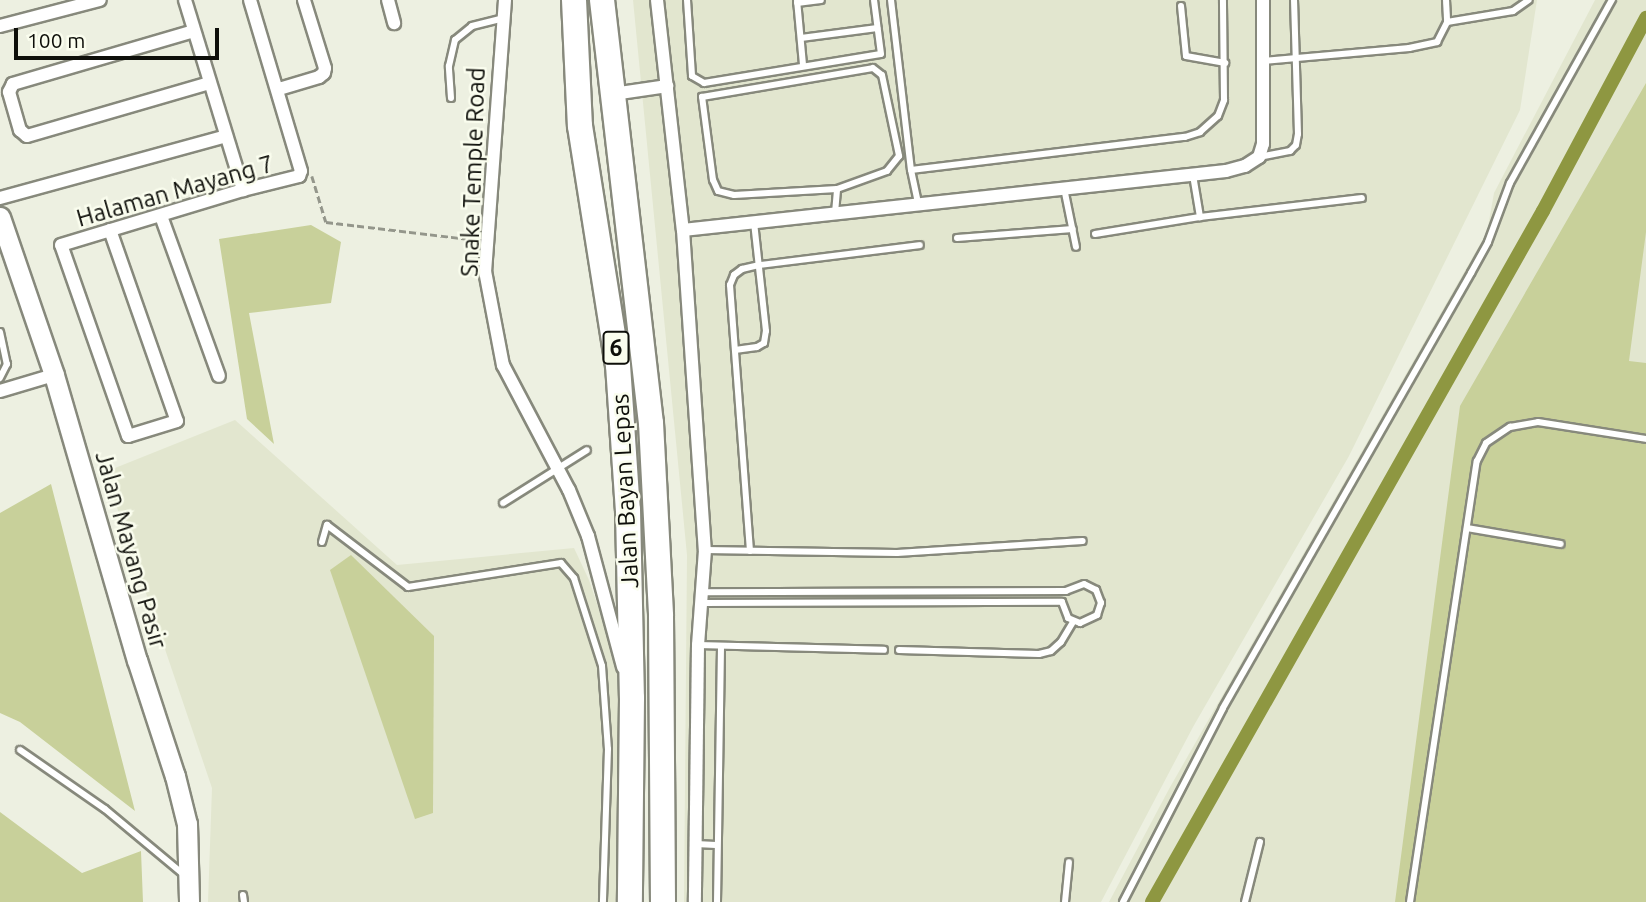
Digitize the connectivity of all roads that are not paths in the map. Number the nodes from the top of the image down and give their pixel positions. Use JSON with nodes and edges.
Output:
{"nodes":[{"id":1,"x":100,"y":0,"type":"edge"},
{"id":2,"x":185,"y":0,"type":"edge"},
{"id":3,"x":250,"y":0,"type":"edge"},
{"id":4,"x":304,"y":0,"type":"edge"},
{"id":5,"x":388,"y":0,"type":"edge"},
{"id":6,"x":505,"y":0,"type":"edge"},
{"id":7,"x":574,"y":0,"type":"edge"},
{"id":8,"x":602,"y":0,"type":"edge"},
{"id":9,"x":657,"y":0,"type":"edge"},
{"id":10,"x":687,"y":0,"type":"edge"},
{"id":11,"x":821,"y":0,"type":"edge"},
{"id":12,"x":873,"y":0,"type":"edge"},
{"id":13,"x":891,"y":0,"type":"edge"},
{"id":14,"x":1223,"y":0,"type":"edge"},
{"id":15,"x":1263,"y":0,"type":"edge"},
{"id":16,"x":1294,"y":0,"type":"edge"},
{"id":17,"x":1447,"y":0,"type":"edge"},
{"id":18,"x":1529,"y":0,"type":"edge"},
{"id":19,"x":1612,"y":0,"type":"edge"},
{"id":20,"x":797,"y":1,"type":"edge"},
{"id":21,"x":1181,"y":6,"type":"dead end"},
{"id":22,"x":501,"y":19,"type":"junction"},
{"id":23,"x":1447,"y":22,"type":"junction"},
{"id":24,"x":394,"y":23,"type":"dead end"},
{"id":25,"x":0,"y":26,"type":"edge"},
{"id":26,"x":877,"y":29,"type":"junction"},
{"id":27,"x":194,"y":31,"type":"junction"},
{"id":28,"x":801,"y":38,"type":"junction"},
{"id":29,"x":1298,"y":59,"type":"junction"},
{"id":30,"x":1263,"y":61,"type":"junction"},
{"id":31,"x":1224,"y":63,"type":"junction"},
{"id":32,"x":803,"y":65,"type":"junction"},
{"id":33,"x":209,"y":82,"type":"junction"},
{"id":34,"x":667,"y":86,"type":"junction"},
{"id":35,"x":279,"y":89,"type":"junction"},
{"id":36,"x":613,"y":94,"type":"junction"},
{"id":37,"x":451,"y":98,"type":"dead end"},
{"id":38,"x":226,"y":136,"type":"junction"},
{"id":39,"x":1259,"y":157,"type":"junction"},
{"id":40,"x":911,"y":170,"type":"junction"},
{"id":41,"x":1193,"y":174,"type":"junction"},
{"id":42,"x":1064,"y":188,"type":"junction"},
{"id":43,"x":838,"y":189,"type":"junction"},
{"id":44,"x":243,"y":190,"type":"junction"},
{"id":45,"x":0,"y":198,"type":"edge"},
{"id":46,"x":1362,"y":198,"type":"dead end"},
{"id":47,"x":918,"y":204,"type":"junction"},
{"id":48,"x":835,"y":213,"type":"junction"},
{"id":49,"x":161,"y":216,"type":"junction"},
{"id":50,"x":0,"y":217,"type":"edge"},
{"id":51,"x":1200,"y":217,"type":"junction"},
{"id":52,"x":754,"y":222,"type":"junction"},
{"id":53,"x":683,"y":229,"type":"junction"},
{"id":54,"x":1073,"y":229,"type":"junction"},
{"id":55,"x":110,"y":230,"type":"junction"},
{"id":56,"x":1095,"y":234,"type":"dead end"},
{"id":57,"x":957,"y":239,"type":"dead end"},
{"id":58,"x":920,"y":245,"type":"dead end"},
{"id":59,"x":1076,"y":247,"type":"dead end"},
{"id":60,"x":760,"y":265,"type":"junction"},
{"id":61,"x":0,"y":332,"type":"edge"},
{"id":62,"x":735,"y":350,"type":"junction"},
{"id":63,"x":54,"y":375,"type":"junction"},
{"id":64,"x":219,"y":376,"type":"dead end"},
{"id":65,"x":0,"y":378,"type":"edge"},
{"id":66,"x":0,"y":391,"type":"edge"},
{"id":67,"x":1646,"y":439,"type":"edge"},
{"id":68,"x":587,"y":450,"type":"dead end"},
{"id":69,"x":556,"y":467,"type":"junction"},
{"id":70,"x":503,"y":503,"type":"dead end"},
{"id":71,"x":1467,"y":528,"type":"junction"},
{"id":72,"x":1083,"y":541,"type":"dead end"},
{"id":73,"x":322,"y":542,"type":"dead end"},
{"id":74,"x":1560,"y":544,"type":"dead end"},
{"id":75,"x":705,"y":550,"type":"junction"},
{"id":76,"x":750,"y":551,"type":"junction"},
{"id":77,"x":702,"y":598,"type":"junction"},
{"id":78,"x":1073,"y":622,"type":"junction"},
{"id":79,"x":698,"y":645,"type":"junction"},
{"id":80,"x":721,"y":646,"type":"junction"},
{"id":81,"x":884,"y":650,"type":"dead end"},
{"id":82,"x":898,"y":650,"type":"dead end"},
{"id":83,"x":632,"y":698,"type":"junction"},
{"id":84,"x":20,"y":750,"type":"dead end"},
{"id":85,"x":1260,"y":842,"type":"dead end"},
{"id":86,"x":696,"y":844,"type":"junction"},
{"id":87,"x":716,"y":845,"type":"junction"},
{"id":88,"x":1069,"y":862,"type":"dead end"},
{"id":89,"x":190,"y":880,"type":"junction"},
{"id":90,"x":189,"y":902,"type":"edge"},
{"id":91,"x":603,"y":902,"type":"edge"},
{"id":92,"x":629,"y":902,"type":"edge"},
{"id":93,"x":663,"y":902,"type":"edge"},
{"id":94,"x":695,"y":902,"type":"edge"},
{"id":95,"x":717,"y":902,"type":"edge"},
{"id":96,"x":1065,"y":902,"type":"edge"},
{"id":97,"x":1124,"y":902,"type":"edge"},
{"id":98,"x":1245,"y":902,"type":"edge"},
{"id":99,"x":1410,"y":902,"type":"edge"}],
"edges":[{"from":1,"to":25,"type":"street"},
{"from":2,"to":27,"type":"street"},
{"from":3,"to":35,"type":"street"},
{"from":4,"to":35,"type":"street"},
{"from":5,"to":24,"type":"street"},
{"from":6,"to":22,"type":"street","name":"Snake Temple Road"},
{"from":7,"to":83,"type":"highway","name":"Jalan Bayan Lepas","number":"6"},
{"from":8,"to":36,"type":"highway","name":"Jalan Bayan Lepas","number":"6"},
{"from":9,"to":34,"type":"street"},
{"from":10,"to":32,"type":"lane"},
{"from":11,"to":20,"type":"lane"},
{"from":12,"to":26,"type":"lane"},
{"from":13,"to":40,"type":"lane"},
{"from":14,"to":31,"type":"lane"},
{"from":15,"to":30,"type":"street"},
{"from":16,"to":29,"type":"lane"},
{"from":17,"to":23,"type":"lane"},
{"from":18,"to":23,"type":"lane"},
{"from":19,"to":97,"type":"lane"},
{"from":20,"to":28,"type":"lane"},
{"from":21,"to":31,"type":"lane"},
{"from":22,"to":37,"type":"lane"},
{"from":22,"to":69,"type":"street","name":"Snake Temple Road"},
{"from":23,"to":29,"type":"lane"},
{"from":26,"to":28,"type":"lane"},
{"from":26,"to":32,"type":"lane"},
{"from":27,"to":33,"type":"street"},
{"from":27,"to":33,"type":"street"},
{"from":28,"to":32,"type":"lane"},
{"from":29,"to":30,"type":"lane"},
{"from":29,"to":39,"type":"lane"},
{"from":30,"to":39,"type":"street"},
{"from":31,"to":40,"type":"lane"},
{"from":33,"to":38,"type":"street"},
{"from":34,"to":36,"type":"street"},
{"from":34,"to":53,"type":"street"},
{"from":35,"to":44,"type":"street","name":"Halaman Mayang 7"},
{"from":36,"to":93,"type":"highway","name":"Jalan Bayan Lepas","number":"6"},
{"from":38,"to":44,"type":"street"},
{"from":38,"to":45,"type":"street"},
{"from":39,"to":41,"type":"street"},
{"from":40,"to":47,"type":"lane"},
{"from":41,"to":42,"type":"street"},
{"from":41,"to":51,"type":"lane"},
{"from":42,"to":47,"type":"street"},
{"from":42,"to":54,"type":"lane"},
{"from":43,"to":43,"type":"lane"},
{"from":43,"to":48,"type":"lane"},
{"from":44,"to":49,"type":"street","name":"Halaman Mayang 7"},
{"from":46,"to":51,"type":"lane"},
{"from":47,"to":48,"type":"street"},
{"from":48,"to":52,"type":"street"},
{"from":49,"to":55,"type":"street","name":"Halaman Mayang 7"},
{"from":49,"to":64,"type":"street"},
{"from":50,"to":63,"type":"street","name":"Jalan Mayang Pasir"},
{"from":51,"to":56,"type":"lane"},
{"from":52,"to":53,"type":"street"},
{"from":52,"to":60,"type":"lane"},
{"from":53,"to":75,"type":"street"},
{"from":54,"to":57,"type":"lane"},
{"from":54,"to":59,"type":"lane"},
{"from":55,"to":55,"type":"street","name":"Halaman Mayang 7"},
{"from":58,"to":60,"type":"lane"},
{"from":60,"to":62,"type":"lane"},
{"from":60,"to":62,"type":"lane"},
{"from":61,"to":65,"type":"lane"},
{"from":62,"to":76,"type":"lane"},
{"from":63,"to":66,"type":"street"},
{"from":63,"to":89,"type":"street","name":"Jalan Mayang Pasir"},
{"from":67,"to":71,"type":"lane"},
{"from":68,"to":69,"type":"lane"},
{"from":69,"to":70,"type":"lane"},
{"from":69,"to":83,"type":"street","name":"Snake Temple Road"},
{"from":71,"to":74,"type":"lane"},
{"from":71,"to":99,"type":"lane"},
{"from":72,"to":76,"type":"lane"},
{"from":73,"to":91,"type":"lane"},
{"from":75,"to":76,"type":"lane"},
{"from":75,"to":77,"type":"street"},
{"from":77,"to":78,"type":"lane"},
{"from":77,"to":78,"type":"lane"},
{"from":77,"to":79,"type":"street"},
{"from":78,"to":82,"type":"lane"},
{"from":79,"to":80,"type":"lane"},
{"from":79,"to":86,"type":"street"},
{"from":80,"to":81,"type":"lane"},
{"from":80,"to":87,"type":"lane"},
{"from":83,"to":92,"type":"highway","name":"Jalan Bayan Lepas","number":"6"},
{"from":84,"to":89,"type":"lane"},
{"from":85,"to":98,"type":"lane"},
{"from":86,"to":87,"type":"lane"},
{"from":86,"to":94,"type":"street"},
{"from":87,"to":95,"type":"lane"},
{"from":88,"to":96,"type":"lane"},
{"from":89,"to":90,"type":"street","name":"Jalan Mayang Pasir"}]}
